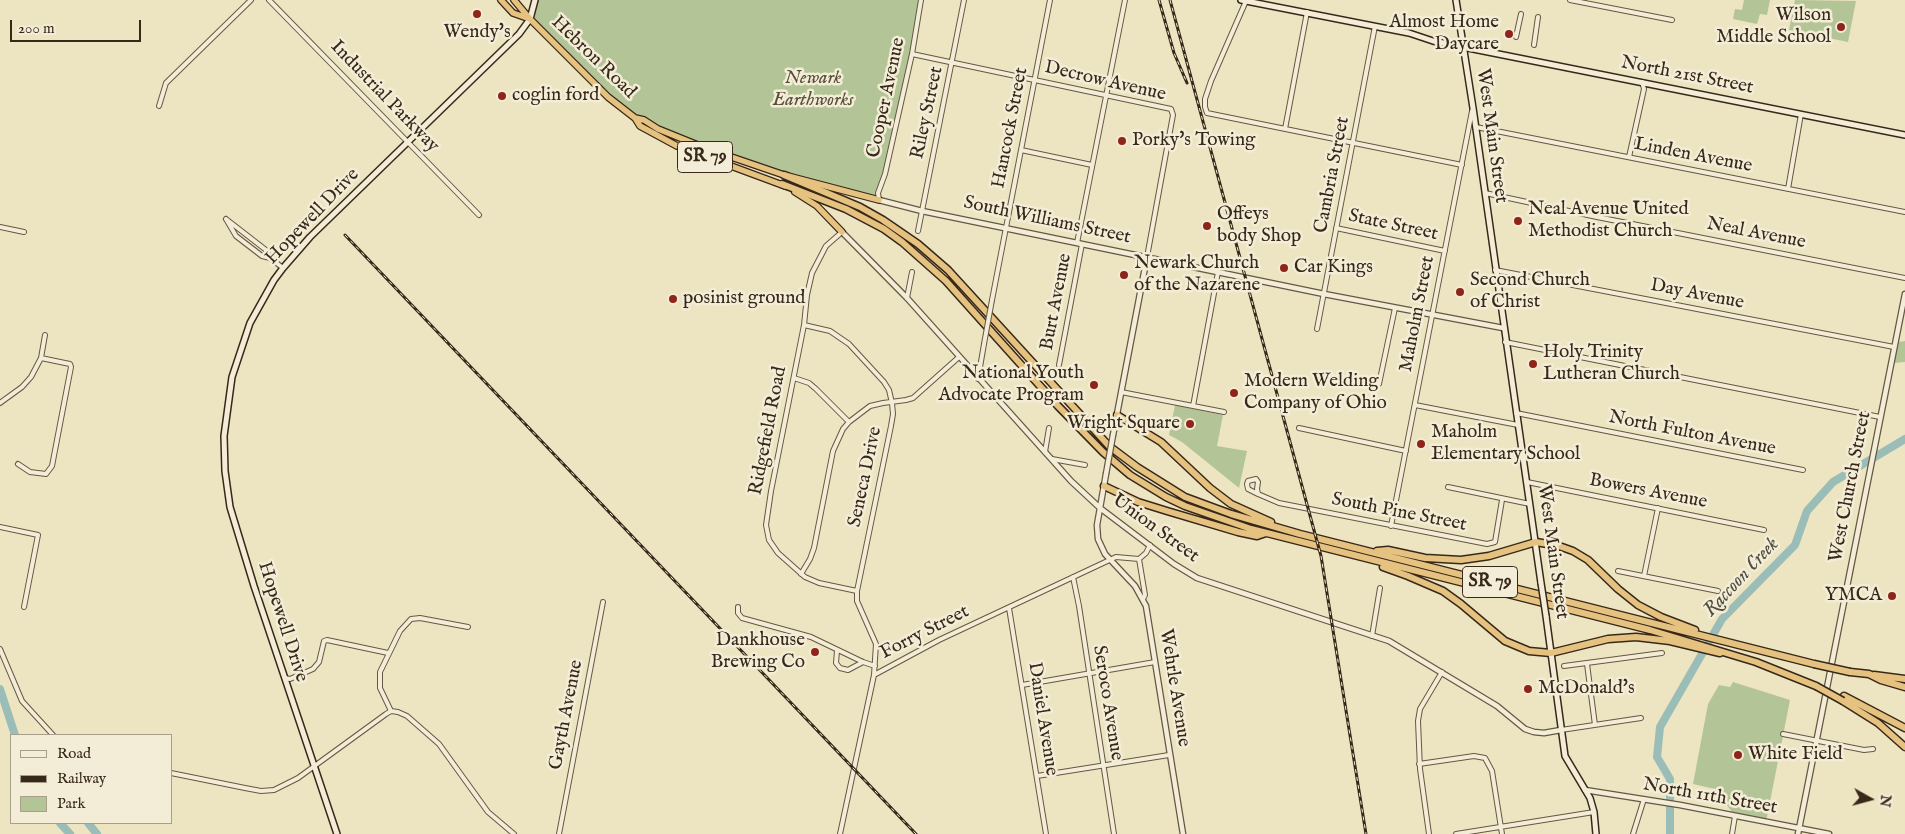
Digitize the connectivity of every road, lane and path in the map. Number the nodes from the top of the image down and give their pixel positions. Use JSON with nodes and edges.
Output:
{"nodes":[{"id":1,"x":251,"y":0,"type":"edge"},
{"id":2,"x":269,"y":0,"type":"edge"},
{"id":3,"x":501,"y":0,"type":"edge"},
{"id":4,"x":514,"y":0,"type":"edge"},
{"id":5,"x":535,"y":0,"type":"edge"},
{"id":6,"x":921,"y":0,"type":"edge"},
{"id":7,"x":964,"y":0,"type":"edge"},
{"id":8,"x":1050,"y":0,"type":"edge"},
{"id":9,"x":1125,"y":0,"type":"edge"},
{"id":10,"x":1243,"y":0,"type":"edge"},
{"id":11,"x":1456,"y":0,"type":"edge"},
{"id":12,"x":1570,"y":0,"type":"edge"},
{"id":13,"x":1268,"y":3,"type":"edge"},
{"id":14,"x":1306,"y":12,"type":"junction"},
{"id":15,"x":1521,"y":14,"type":"dead end"},
{"id":16,"x":1538,"y":17,"type":"dead end"},
{"id":17,"x":530,"y":19,"type":"junction"},
{"id":18,"x":1672,"y":20,"type":"dead end"},
{"id":19,"x":1375,"y":26,"type":"junction"},
{"id":20,"x":1516,"y":37,"type":"dead end"},
{"id":21,"x":1534,"y":45,"type":"dead end"},
{"id":22,"x":1463,"y":46,"type":"junction"},
{"id":23,"x":912,"y":54,"type":"junction"},
{"id":24,"x":952,"y":62,"type":"junction"},
{"id":25,"x":1034,"y":80,"type":"junction"},
{"id":26,"x":1642,"y":82,"type":"junction"},
{"id":27,"x":1106,"y":94,"type":"junction"},
{"id":28,"x":159,"y":106,"type":"dead end"},
{"id":29,"x":1473,"y":108,"type":"junction"},
{"id":30,"x":1801,"y":114,"type":"junction"},
{"id":31,"x":635,"y":118,"type":"junction"},
{"id":32,"x":1476,"y":127,"type":"junction"},
{"id":33,"x":1285,"y":129,"type":"junction"},
{"id":34,"x":1905,"y":135,"type":"edge"},
{"id":35,"x":1352,"y":142,"type":"junction"},
{"id":36,"x":409,"y":143,"type":"junction"},
{"id":37,"x":1021,"y":150,"type":"junction"},
{"id":38,"x":1630,"y":157,"type":"junction"},
{"id":39,"x":1092,"y":165,"type":"junction"},
{"id":40,"x":1462,"y":165,"type":"junction"},
{"id":41,"x":784,"y":174,"type":"junction"},
{"id":42,"x":782,"y":184,"type":"junction"},
{"id":43,"x":1788,"y":189,"type":"junction"},
{"id":44,"x":1485,"y":193,"type":"junction"},
{"id":45,"x":878,"y":200,"type":"junction"},
{"id":46,"x":922,"y":211,"type":"junction"},
{"id":47,"x":1905,"y":212,"type":"edge"},
{"id":48,"x":479,"y":214,"type":"dead end"},
{"id":49,"x":0,"y":227,"type":"edge"},
{"id":50,"x":1006,"y":228,"type":"junction"},
{"id":51,"x":1336,"y":228,"type":"junction"},
{"id":52,"x":918,"y":231,"type":"dead end"},
{"id":53,"x":24,"y":232,"type":"dead end"},
{"id":54,"x":842,"y":232,"type":"junction"},
{"id":55,"x":1079,"y":243,"type":"junction"},
{"id":56,"x":1445,"y":251,"type":"junction"},
{"id":57,"x":1147,"y":256,"type":"junction"},
{"id":58,"x":270,"y":258,"type":"junction"},
{"id":59,"x":283,"y":268,"type":"junction"},
{"id":60,"x":1495,"y":270,"type":"junction"},
{"id":61,"x":912,"y":272,"type":"dead end"},
{"id":62,"x":1218,"y":272,"type":"junction"},
{"id":63,"x":1905,"y":278,"type":"edge"},
{"id":64,"x":1324,"y":294,"type":"junction"},
{"id":65,"x":1905,"y":294,"type":"edge"},
{"id":66,"x":907,"y":298,"type":"junction"},
{"id":67,"x":1395,"y":308,"type":"junction"},
{"id":68,"x":1432,"y":315,"type":"junction"},
{"id":69,"x":804,"y":325,"type":"junction"},
{"id":70,"x":1504,"y":328,"type":"junction"},
{"id":71,"x":1317,"y":329,"type":"dead end"},
{"id":72,"x":46,"y":335,"type":"dead end"},
{"id":73,"x":1505,"y":342,"type":"junction"},
{"id":74,"x":1894,"y":347,"type":"junction"},
{"id":75,"x":959,"y":357,"type":"junction"},
{"id":76,"x":41,"y":358,"type":"junction"},
{"id":77,"x":1059,"y":365,"type":"dead end"},
{"id":78,"x":794,"y":378,"type":"junction"},
{"id":79,"x":978,"y":379,"type":"junction"},
{"id":80,"x":1379,"y":384,"type":"dead end"},
{"id":81,"x":1121,"y":392,"type":"junction"},
{"id":82,"x":892,"y":403,"type":"junction"},
{"id":83,"x":0,"y":404,"type":"edge"},
{"id":84,"x":1414,"y":405,"type":"junction"},
{"id":85,"x":1193,"y":406,"type":"junction"},
{"id":86,"x":1224,"y":412,"type":"dead end"},
{"id":87,"x":1516,"y":413,"type":"junction"},
{"id":88,"x":1117,"y":415,"type":"junction"},
{"id":89,"x":1880,"y":417,"type":"junction"},
{"id":90,"x":849,"y":422,"type":"junction"},
{"id":91,"x":1518,"y":425,"type":"junction"},
{"id":92,"x":1049,"y":428,"type":"dead end"},
{"id":93,"x":1299,"y":428,"type":"dead end"},
{"id":94,"x":1406,"y":450,"type":"junction"},
{"id":95,"x":1045,"y":452,"type":"junction"},
{"id":96,"x":1052,"y":459,"type":"junction"},
{"id":97,"x":18,"y":464,"type":"dead end"},
{"id":98,"x":1085,"y":465,"type":"dead end"},
{"id":99,"x":1803,"y":470,"type":"dead end"},
{"id":100,"x":1527,"y":482,"type":"junction"},
{"id":101,"x":1104,"y":486,"type":"junction"},
{"id":102,"x":1448,"y":487,"type":"dead end"},
{"id":103,"x":1258,"y":494,"type":"dead end"},
{"id":104,"x":1502,"y":500,"type":"junction"},
{"id":105,"x":1530,"y":504,"type":"junction"},
{"id":106,"x":1100,"y":508,"type":"junction"},
{"id":107,"x":1658,"y":508,"type":"junction"},
{"id":108,"x":1391,"y":526,"type":"junction"},
{"id":109,"x":0,"y":527,"type":"edge"},
{"id":110,"x":1764,"y":530,"type":"dead end"},
{"id":111,"x":1267,"y":533,"type":"junction"},
{"id":112,"x":1300,"y":534,"type":"junction"},
{"id":113,"x":1536,"y":542,"type":"junction"},
{"id":114,"x":1150,"y":545,"type":"junction"},
{"id":115,"x":1373,"y":551,"type":"junction"},
{"id":116,"x":1139,"y":559,"type":"junction"},
{"id":117,"x":1109,"y":560,"type":"junction"},
{"id":118,"x":1377,"y":561,"type":"junction"},
{"id":119,"x":1618,"y":571,"type":"dead end"},
{"id":120,"x":801,"y":574,"type":"junction"},
{"id":121,"x":1644,"y":576,"type":"junction"},
{"id":122,"x":1072,"y":577,"type":"junction"},
{"id":123,"x":1380,"y":588,"type":"dead end"},
{"id":124,"x":857,"y":591,"type":"junction"},
{"id":125,"x":1718,"y":591,"type":"dead end"},
{"id":126,"x":1143,"y":599,"type":"junction"},
{"id":127,"x":603,"y":602,"type":"dead end"},
{"id":128,"x":738,"y":606,"type":"dead end"},
{"id":129,"x":24,"y":607,"type":"dead end"},
{"id":130,"x":1009,"y":608,"type":"junction"},
{"id":131,"x":468,"y":627,"type":"dead end"},
{"id":132,"x":1696,"y":633,"type":"junction"},
{"id":133,"x":1372,"y":636,"type":"junction"},
{"id":134,"x":1690,"y":644,"type":"junction"},
{"id":135,"x":0,"y":649,"type":"edge"},
{"id":136,"x":837,"y":651,"type":"junction"},
{"id":137,"x":1551,"y":653,"type":"junction"},
{"id":138,"x":1662,"y":653,"type":"dead end"},
{"id":139,"x":388,"y":654,"type":"junction"},
{"id":140,"x":863,"y":662,"type":"junction"},
{"id":141,"x":1155,"y":662,"type":"junction"},
{"id":142,"x":1586,"y":664,"type":"junction"},
{"id":143,"x":875,"y":666,"type":"junction"},
{"id":144,"x":1564,"y":666,"type":"dead end"},
{"id":145,"x":1442,"y":672,"type":"junction"},
{"id":146,"x":1089,"y":674,"type":"junction"},
{"id":147,"x":1869,"y":674,"type":"junction"},
{"id":148,"x":874,"y":675,"type":"junction"},
{"id":149,"x":285,"y":678,"type":"junction"},
{"id":150,"x":1905,"y":679,"type":"edge"},
{"id":151,"x":1022,"y":684,"type":"junction"},
{"id":152,"x":1905,"y":687,"type":"edge"},
{"id":153,"x":1843,"y":698,"type":"junction"},
{"id":154,"x":391,"y":711,"type":"junction"},
{"id":155,"x":1641,"y":718,"type":"dead end"},
{"id":156,"x":1595,"y":725,"type":"junction"},
{"id":157,"x":1905,"y":728,"type":"edge"},
{"id":158,"x":1561,"y":730,"type":"junction"},
{"id":159,"x":52,"y":734,"type":"edge"},
{"id":160,"x":1783,"y":734,"type":"dead end"},
{"id":161,"x":1816,"y":742,"type":"junction"},
{"id":162,"x":1905,"y":747,"type":"edge"},
{"id":163,"x":1873,"y":749,"type":"dead end"},
{"id":164,"x":1169,"y":755,"type":"junction"},
{"id":165,"x":1419,"y":764,"type":"junction"},
{"id":166,"x":314,"y":766,"type":"junction"},
{"id":167,"x":1103,"y":766,"type":"junction"},
{"id":168,"x":172,"y":773,"type":"edge"},
{"id":169,"x":1037,"y":776,"type":"junction"},
{"id":170,"x":1585,"y":790,"type":"junction"},
{"id":171,"x":1644,"y":799,"type":"junction"},
{"id":172,"x":1594,"y":812,"type":"junction"},
{"id":173,"x":1735,"y":816,"type":"junction"},
{"id":174,"x":1500,"y":826,"type":"junction"},
{"id":175,"x":1799,"y":828,"type":"junction"},
{"id":176,"x":337,"y":834,"type":"edge"},
{"id":177,"x":514,"y":834,"type":"edge"},
{"id":178,"x":559,"y":834,"type":"edge"},
{"id":179,"x":840,"y":834,"type":"edge"},
{"id":180,"x":1046,"y":834,"type":"edge"},
{"id":181,"x":1114,"y":834,"type":"edge"},
{"id":182,"x":1183,"y":834,"type":"edge"},
{"id":183,"x":1429,"y":834,"type":"edge"},
{"id":184,"x":1456,"y":834,"type":"edge"},
{"id":185,"x":1502,"y":834,"type":"edge"},
{"id":186,"x":1596,"y":834,"type":"edge"},
{"id":187,"x":1633,"y":834,"type":"edge"},
{"id":188,"x":1732,"y":834,"type":"edge"},
{"id":189,"x":1798,"y":834,"type":"edge"},
{"id":190,"x":1829,"y":834,"type":"edge"}],
"edges":[{"from":1,"to":28,"type":"street"},
{"from":2,"to":36,"type":"street","name":"Industrial Parkway"},
{"from":3,"to":17,"type":"highway","name":"Hebron Road","number":"SR 79"},
{"from":4,"to":17,"type":"highway","name":"Hebron Road","number":"SR 79"},
{"from":5,"to":17,"type":"main road"},
{"from":6,"to":23,"type":"street","name":"Cooper Avenue"},
{"from":7,"to":24,"type":"street","name":"Riley Street"},
{"from":8,"to":25,"type":"street","name":"Hancock Street"},
{"from":9,"to":27,"type":"street","name":"Burt Avenue"},
{"from":10,"to":13,"type":"main road","name":"North 21st Street"},
{"from":10,"to":33,"type":"street"},
{"from":11,"to":22,"type":"main road","name":"West Main Street"},
{"from":12,"to":18,"type":"street"},
{"from":13,"to":14,"type":"main road","name":"North 21st Street"},
{"from":14,"to":19,"type":"main road","name":"North 21st Street"},
{"from":14,"to":33,"type":"street"},
{"from":15,"to":20,"type":"street"},
{"from":16,"to":21,"type":"street"},
{"from":17,"to":31,"type":"highway","name":"Hebron Road","number":"SR 79"},
{"from":17,"to":36,"type":"main road","name":"Hopewell Drive"},
{"from":19,"to":22,"type":"main road","name":"North 21st Street"},
{"from":19,"to":35,"type":"street","name":"Cambria Street"},
{"from":22,"to":26,"type":"main road","name":"North 21st Street"},
{"from":22,"to":29,"type":"main road","name":"West Main Street"},
{"from":23,"to":24,"type":"street","name":"Decrow Avenue"},
{"from":23,"to":45,"type":"street","name":"Cooper Avenue"},
{"from":24,"to":25,"type":"street","name":"Decrow Avenue"},
{"from":24,"to":46,"type":"street","name":"Riley Street"},
{"from":25,"to":27,"type":"street","name":"Decrow Avenue"},
{"from":25,"to":37,"type":"street","name":"Hancock Street"},
{"from":26,"to":30,"type":"main road","name":"North 21st Street"},
{"from":26,"to":38,"type":"street"},
{"from":27,"to":39,"type":"street","name":"Burt Avenue"},
{"from":27,"to":57,"type":"street","name":"Decrow Avenue"},
{"from":29,"to":32,"type":"main road","name":"West Main Street"},
{"from":29,"to":40,"type":"street","name":"Maholm Street"},
{"from":30,"to":34,"type":"main road","name":"North 21st Street"},
{"from":30,"to":43,"type":"street"},
{"from":31,"to":41,"type":"highway","name":"Hebron Road","number":"SR 79"},
{"from":31,"to":42,"type":"highway","name":"Hebron Road","number":"SR 79"},
{"from":32,"to":38,"type":"street","name":"Linden Avenue"},
{"from":32,"to":44,"type":"main road","name":"West Main Street"},
{"from":33,"to":35,"type":"street"},
{"from":35,"to":40,"type":"street"},
{"from":35,"to":51,"type":"street","name":"Cambria Street"},
{"from":36,"to":48,"type":"street","name":"Industrial Parkway"},
{"from":36,"to":59,"type":"main road","name":"Hopewell Drive"},
{"from":37,"to":39,"type":"street"},
{"from":37,"to":50,"type":"street","name":"Hancock Street"},
{"from":38,"to":43,"type":"street","name":"Linden Avenue"},
{"from":39,"to":55,"type":"street","name":"Burt Avenue"},
{"from":40,"to":56,"type":"street","name":"Maholm Street"},
{"from":41,"to":45,"type":"highway","name":"Hebron Road"},
{"from":41,"to":112,"type":"highway","number":"SR 79"},
{"from":42,"to":54,"type":"highway","name":"Hebron Road"},
{"from":42,"to":111,"type":"highway","number":"SR 79"},
{"from":43,"to":47,"type":"street","name":"Linden Avenue"},
{"from":44,"to":60,"type":"main road","name":"West Main Street"},
{"from":44,"to":63,"type":"street","name":"Neal Avenue"},
{"from":45,"to":46,"type":"street","name":"South Williams Street"},
{"from":46,"to":50,"type":"street","name":"South Williams Street"},
{"from":46,"to":52,"type":"street","name":"Riley Street"},
{"from":49,"to":53,"type":"street"},
{"from":50,"to":55,"type":"street","name":"South Williams Street"},
{"from":50,"to":79,"type":"street","name":"Hancock Street","bridge":true},
{"from":51,"to":56,"type":"street","name":"State Street"},
{"from":51,"to":64,"type":"street","name":"Cambria Street"},
{"from":54,"to":66,"type":"street","name":"Union Street"},
{"from":54,"to":69,"type":"street","name":"Ridgefield Road"},
{"from":55,"to":57,"type":"street","name":"South Williams Street"},
{"from":55,"to":77,"type":"street","name":"Burt Avenue"},
{"from":56,"to":68,"type":"street","name":"Maholm Street"},
{"from":57,"to":62,"type":"street","name":"South Williams Street"},
{"from":57,"to":81,"type":"street","name":"Wehrle Avenue"},
{"from":58,"to":58,"type":"street"},
{"from":58,"to":59,"type":"street"},
{"from":59,"to":149,"type":"main road","name":"Hopewell Drive"},
{"from":60,"to":70,"type":"main road","name":"West Main Street"},
{"from":60,"to":74,"type":"street","name":"Day Avenue"},
{"from":61,"to":66,"type":"street"},
{"from":62,"to":64,"type":"street","name":"South Williams Street"},
{"from":62,"to":85,"type":"street"},
{"from":64,"to":67,"type":"street","name":"South Williams Street"},
{"from":64,"to":71,"type":"street","name":"Cambria Street"},
{"from":65,"to":74,"type":"street","name":"West Church Street"},
{"from":66,"to":75,"type":"street","name":"Union Street"},
{"from":67,"to":68,"type":"street","name":"South Williams Street"},
{"from":67,"to":80,"type":"street"},
{"from":68,"to":70,"type":"street","name":"South Williams Street"},
{"from":68,"to":84,"type":"street","name":"Maholm Street"},
{"from":69,"to":78,"type":"street","name":"Ridgefield Road"},
{"from":69,"to":82,"type":"street","name":"Seneca Drive"},
{"from":70,"to":73,"type":"main road","name":"West Main Street"},
{"from":72,"to":76,"type":"street"},
{"from":73,"to":87,"type":"main road","name":"West Main Street"},
{"from":73,"to":89,"type":"street"},
{"from":74,"to":89,"type":"street","name":"West Church Street"},
{"from":75,"to":79,"type":"street","name":"Union Street"},
{"from":75,"to":82,"type":"street"},
{"from":76,"to":83,"type":"street"},
{"from":76,"to":97,"type":"street"},
{"from":78,"to":90,"type":"street"},
{"from":78,"to":120,"type":"street","name":"Ridgefield Road"},
{"from":79,"to":95,"type":"street","name":"Union Street"},
{"from":81,"to":85,"type":"street"},
{"from":81,"to":88,"type":"street","name":"Wehrle Avenue"},
{"from":82,"to":90,"type":"street"},
{"from":82,"to":124,"type":"street","name":"Seneca Drive"},
{"from":84,"to":91,"type":"street"},
{"from":84,"to":94,"type":"street","name":"Maholm Street"},
{"from":85,"to":86,"type":"street"},
{"from":87,"to":91,"type":"main road","name":"West Main Street"},
{"from":87,"to":99,"type":"street","name":"North Fulton Avenue"},
{"from":88,"to":101,"type":"street","name":"Wehrle Avenue","bridge":true},
{"from":88,"to":112,"type":"highway"},
{"from":89,"to":161,"type":"street","name":"West Church Street"},
{"from":90,"to":120,"type":"street"},
{"from":91,"to":100,"type":"main road","name":"West Main Street"},
{"from":92,"to":95,"type":"street"},
{"from":93,"to":94,"type":"street"},
{"from":94,"to":108,"type":"street","name":"Maholm Street"},
{"from":95,"to":96,"type":"street","name":"Union Street"},
{"from":96,"to":98,"type":"street"},
{"from":96,"to":106,"type":"street","name":"Union Street"},
{"from":100,"to":105,"type":"main road","name":"West Main Street"},
{"from":100,"to":107,"type":"street","name":"Bowers Avenue"},
{"from":101,"to":106,"type":"street","name":"Wehrle Avenue"},
{"from":101,"to":111,"type":"highway"},
{"from":102,"to":104,"type":"street"},
{"from":103,"to":108,"type":"street","name":"South Pine Street"},
{"from":104,"to":105,"type":"street"},
{"from":104,"to":108,"type":"street","name":"South Pine Street"},
{"from":105,"to":113,"type":"main road","name":"West Main Street"},
{"from":106,"to":114,"type":"street","name":"Union Street"},
{"from":106,"to":117,"type":"street","name":"Wehrle Avenue"},
{"from":107,"to":110,"type":"street","name":"Bowers Avenue"},
{"from":107,"to":121,"type":"street"},
{"from":109,"to":129,"type":"street"},
{"from":111,"to":118,"type":"highway","number":"SR 79"},
{"from":112,"to":115,"type":"highway","number":"SR 79"},
{"from":113,"to":115,"type":"highway"},
{"from":113,"to":132,"type":"highway"},
{"from":113,"to":137,"type":"main road","name":"West Main Street","bridge":true},
{"from":114,"to":116,"type":"street"},
{"from":114,"to":133,"type":"street","name":"Union Street"},
{"from":115,"to":132,"type":"highway","number":"SR 79"},
{"from":116,"to":117,"type":"street"},
{"from":116,"to":126,"type":"street"},
{"from":117,"to":122,"type":"street","name":"Forry Street"},
{"from":117,"to":126,"type":"street","name":"Wehrle Avenue"},
{"from":118,"to":134,"type":"highway","number":"SR 79"},
{"from":118,"to":137,"type":"highway"},
{"from":119,"to":121,"type":"street"},
{"from":120,"to":124,"type":"street","name":"Ridgefield Road"},
{"from":121,"to":125,"type":"street"},
{"from":122,"to":130,"type":"street","name":"Forry Street"},
{"from":122,"to":146,"type":"street","name":"Seroco Avenue"},
{"from":123,"to":133,"type":"street"},
{"from":124,"to":143,"type":"street","name":"Seneca Drive"},
{"from":126,"to":141,"type":"street","name":"Wehrle Avenue"},
{"from":127,"to":178,"type":"street","name":"Gayth Avenue"},
{"from":128,"to":136,"type":"street"},
{"from":130,"to":148,"type":"street","name":"Forry Street"},
{"from":130,"to":151,"type":"street","name":"Daniel Avenue"},
{"from":131,"to":139,"type":"street"},
{"from":132,"to":147,"type":"highway","bridge":true},
{"from":133,"to":145,"type":"street","name":"Union Street"},
{"from":134,"to":137,"type":"highway"},
{"from":134,"to":153,"type":"highway","bridge":true},
{"from":135,"to":159,"type":"street"},
{"from":136,"to":140,"type":"street"},
{"from":136,"to":140,"type":"street"},
{"from":137,"to":158,"type":"main road","name":"West Main Street"},
{"from":138,"to":142,"type":"street"},
{"from":139,"to":149,"type":"street"},
{"from":139,"to":154,"type":"street"},
{"from":140,"to":143,"type":"street"},
{"from":141,"to":146,"type":"street"},
{"from":141,"to":164,"type":"street","name":"Wehrle Avenue"},
{"from":142,"to":144,"type":"street"},
{"from":142,"to":156,"type":"street"},
{"from":143,"to":148,"type":"street","name":"Seneca Drive"},
{"from":145,"to":158,"type":"street","name":"Union Street"},
{"from":145,"to":165,"type":"street"},
{"from":146,"to":151,"type":"street"},
{"from":146,"to":167,"type":"street","name":"Seroco Avenue"},
{"from":147,"to":150,"type":"highway"},
{"from":147,"to":152,"type":"highway"},
{"from":148,"to":179,"type":"street","name":"Forry Street"},
{"from":149,"to":166,"type":"main road","name":"Hopewell Drive"},
{"from":151,"to":169,"type":"street","name":"Daniel Avenue"},
{"from":153,"to":157,"type":"highway"},
{"from":153,"to":162,"type":"highway"},
{"from":154,"to":166,"type":"street"},
{"from":154,"to":177,"type":"street"},
{"from":155,"to":156,"type":"street"},
{"from":156,"to":158,"type":"street"},
{"from":158,"to":170,"type":"main road","name":"West Main Street"},
{"from":160,"to":161,"type":"street"},
{"from":161,"to":163,"type":"street"},
{"from":161,"to":175,"type":"street","name":"West Church Street"},
{"from":164,"to":167,"type":"street"},
{"from":164,"to":182,"type":"street","name":"Wehrle Avenue"},
{"from":165,"to":174,"type":"street"},
{"from":165,"to":183,"type":"street"},
{"from":166,"to":168,"type":"street"},
{"from":166,"to":176,"type":"main road","name":"Hopewell Drive"},
{"from":167,"to":169,"type":"street"},
{"from":167,"to":181,"type":"street","name":"Seroco Avenue"},
{"from":169,"to":180,"type":"street","name":"Daniel Avenue"},
{"from":170,"to":171,"type":"street","name":"North 11th Street"},
{"from":170,"to":172,"type":"main road","name":"West Main Street"},
{"from":171,"to":173,"type":"street","name":"North 11th Street"},
{"from":171,"to":187,"type":"street"},
{"from":172,"to":174,"type":"street"},
{"from":172,"to":186,"type":"main road","name":"West Main Street"},
{"from":173,"to":175,"type":"street","name":"North 11th Street"},
{"from":173,"to":188,"type":"street"},
{"from":174,"to":184,"type":"street"},
{"from":174,"to":185,"type":"street"},
{"from":175,"to":189,"type":"street","name":"West Church Street"},
{"from":175,"to":190,"type":"street","name":"North 11th Street"}]}
